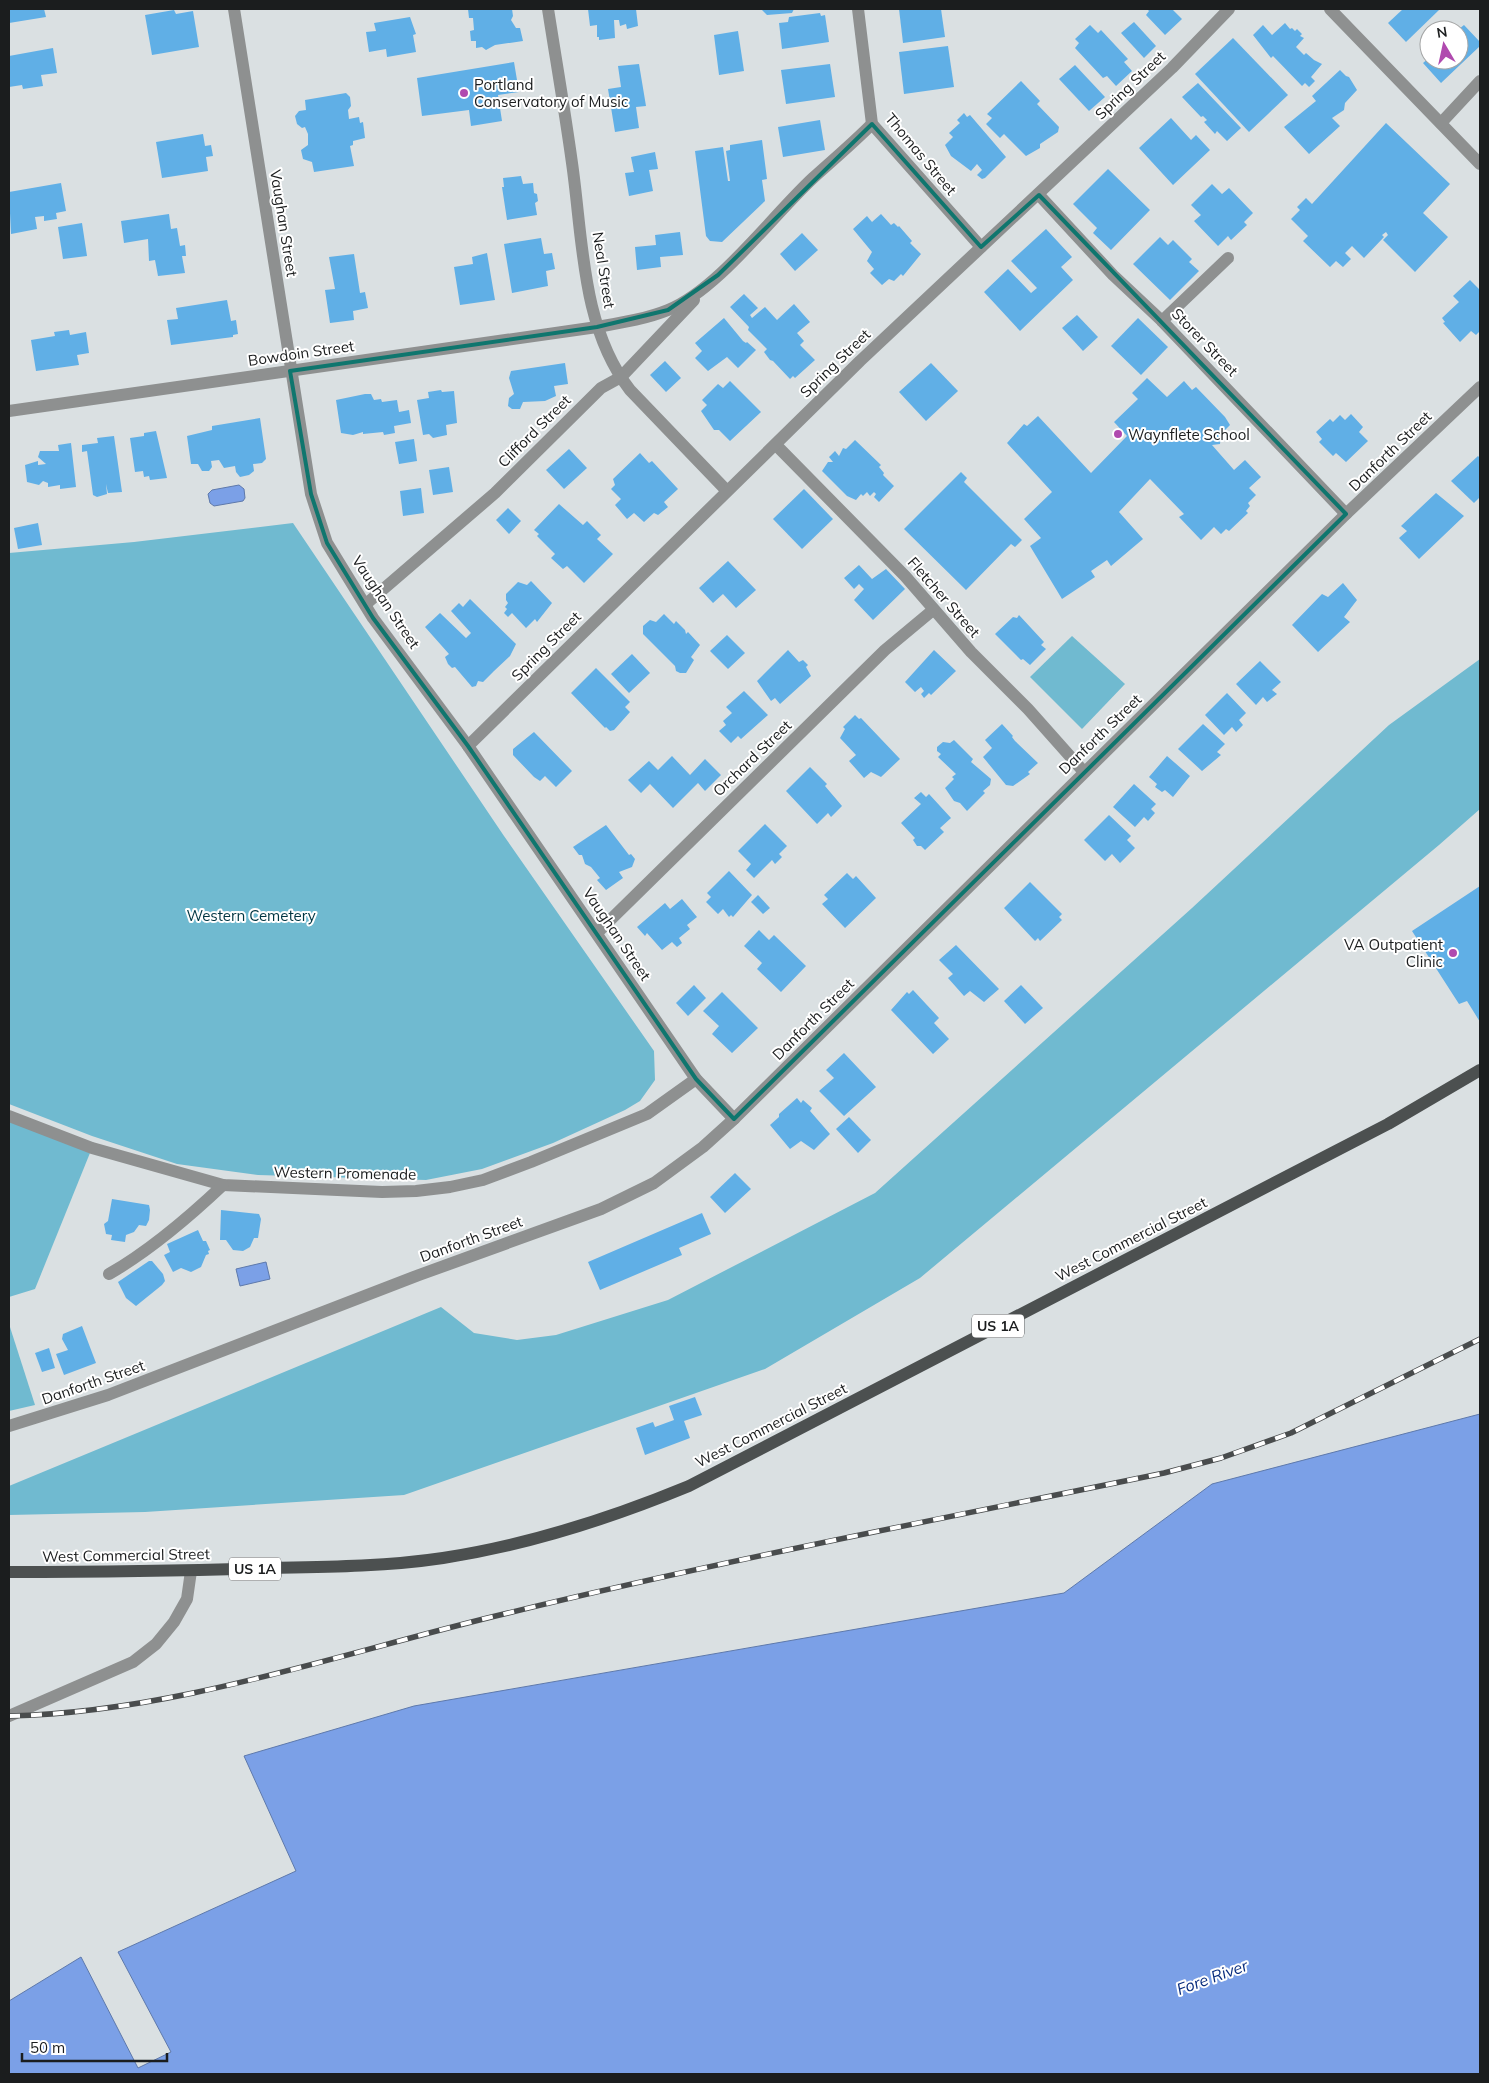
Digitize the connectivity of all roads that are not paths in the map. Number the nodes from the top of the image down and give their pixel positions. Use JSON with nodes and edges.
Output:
{"nodes":[{"id":1,"x":234,"y":9,"type":"edge"},
{"id":2,"x":548,"y":9,"type":"edge"},
{"id":3,"x":858,"y":9,"type":"edge"},
{"id":4,"x":1229,"y":9,"type":"edge"},
{"id":5,"x":1330,"y":9,"type":"edge"},
{"id":6,"x":1480,"y":81,"type":"edge"},
{"id":7,"x":1441,"y":123,"type":"junction"},
{"id":8,"x":872,"y":124,"type":"junction"},
{"id":9,"x":1480,"y":164,"type":"edge"},
{"id":10,"x":1039,"y":195,"type":"junction"},
{"id":11,"x":981,"y":247,"type":"junction"},
{"id":12,"x":1228,"y":258,"type":"dead end"},
{"id":13,"x":718,"y":275,"type":"junction"},
{"id":14,"x":1162,"y":321,"type":"junction"},
{"id":15,"x":598,"y":327,"type":"junction"},
{"id":16,"x":290,"y":371,"type":"junction"},
{"id":17,"x":620,"y":377,"type":"junction"},
{"id":18,"x":1480,"y":387,"type":"edge"},
{"id":19,"x":9,"y":411,"type":"edge"},
{"id":20,"x":776,"y":445,"type":"junction"},
{"id":21,"x":727,"y":492,"type":"junction"},
{"id":22,"x":1346,"y":514,"type":"junction"},
{"id":23,"x":366,"y":604,"type":"junction"},
{"id":24,"x":933,"y":610,"type":"junction"},
{"id":25,"x":468,"y":746,"type":"junction"},
{"id":26,"x":1084,"y":772,"type":"junction"},
{"id":27,"x":597,"y":933,"type":"junction"},
{"id":28,"x":1480,"y":1070,"type":"edge"},
{"id":29,"x":696,"y":1079,"type":"junction"},
{"id":30,"x":9,"y":1116,"type":"edge"},
{"id":31,"x":734,"y":1119,"type":"junction"},
{"id":32,"x":223,"y":1184,"type":"junction"},
{"id":33,"x":109,"y":1274,"type":"dead end"},
{"id":34,"x":9,"y":1426,"type":"edge"},
{"id":35,"x":191,"y":1570,"type":"junction"},
{"id":36,"x":9,"y":1572,"type":"edge"},
{"id":37,"x":9,"y":1716,"type":"edge"}],
"edges":[{"from":1,"to":16,"type":"street","name":"Vaughan Street"},
{"from":2,"to":15,"type":"street","name":"Neal Street"},
{"from":3,"to":8,"type":"street","name":"Thomas Street"},
{"from":4,"to":10,"type":"street","name":"Spring Street"},
{"from":5,"to":7,"type":"street"},
{"from":6,"to":7,"type":"street"},
{"from":7,"to":9,"type":"street"},
{"from":8,"to":11,"type":"street","name":"Thomas Street"},
{"from":8,"to":13,"type":"street","name":"Clifford Street"},
{"from":10,"to":11,"type":"street","name":"Spring Street"},
{"from":10,"to":14,"type":"street","name":"Storer Street"},
{"from":11,"to":20,"type":"street","name":"Spring Street"},
{"from":12,"to":14,"type":"street"},
{"from":13,"to":15,"type":"street","name":"Clifford Street"},
{"from":13,"to":17,"type":"street","name":"Clifford Street"},
{"from":14,"to":22,"type":"street","name":"Storer Street"},
{"from":15,"to":16,"type":"street","name":"Bowdoin Street"},
{"from":15,"to":17,"type":"street","name":"Neal Street"},
{"from":16,"to":19,"type":"street","name":"Bowdoin Street"},
{"from":16,"to":23,"type":"street","name":"Vaughan Street"},
{"from":17,"to":21,"type":"street","name":"Neal Street"},
{"from":17,"to":23,"type":"street","name":"Clifford Street"},
{"from":18,"to":22,"type":"street","name":"Danforth Street"},
{"from":20,"to":21,"type":"street","name":"Spring Street"},
{"from":20,"to":24,"type":"street","name":"Fletcher Street"},
{"from":21,"to":25,"type":"street","name":"Spring Street"},
{"from":22,"to":26,"type":"street","name":"Danforth Street"},
{"from":23,"to":25,"type":"street","name":"Vaughan Street"},
{"from":24,"to":26,"type":"street","name":"Fletcher Street"},
{"from":24,"to":27,"type":"street","name":"Orchard Street"},
{"from":25,"to":27,"type":"street","name":"Vaughan Street"},
{"from":26,"to":31,"type":"street","name":"Danforth Street"},
{"from":27,"to":29,"type":"street","name":"Vaughan Street"},
{"from":28,"to":35,"type":"main road","name":"West Commercial Street","number":"US 1A"},
{"from":29,"to":31,"type":"street","name":"Vaughan Street"},
{"from":29,"to":32,"type":"street","name":"Western Promenade"},
{"from":30,"to":32,"type":"street","name":"Western Promenade"},
{"from":31,"to":34,"type":"street","name":"Danforth Street"},
{"from":32,"to":33,"type":"street"},
{"from":35,"to":36,"type":"main road","name":"West Commercial Street","number":"US 1A"},
{"from":35,"to":37,"type":"street"}]}
